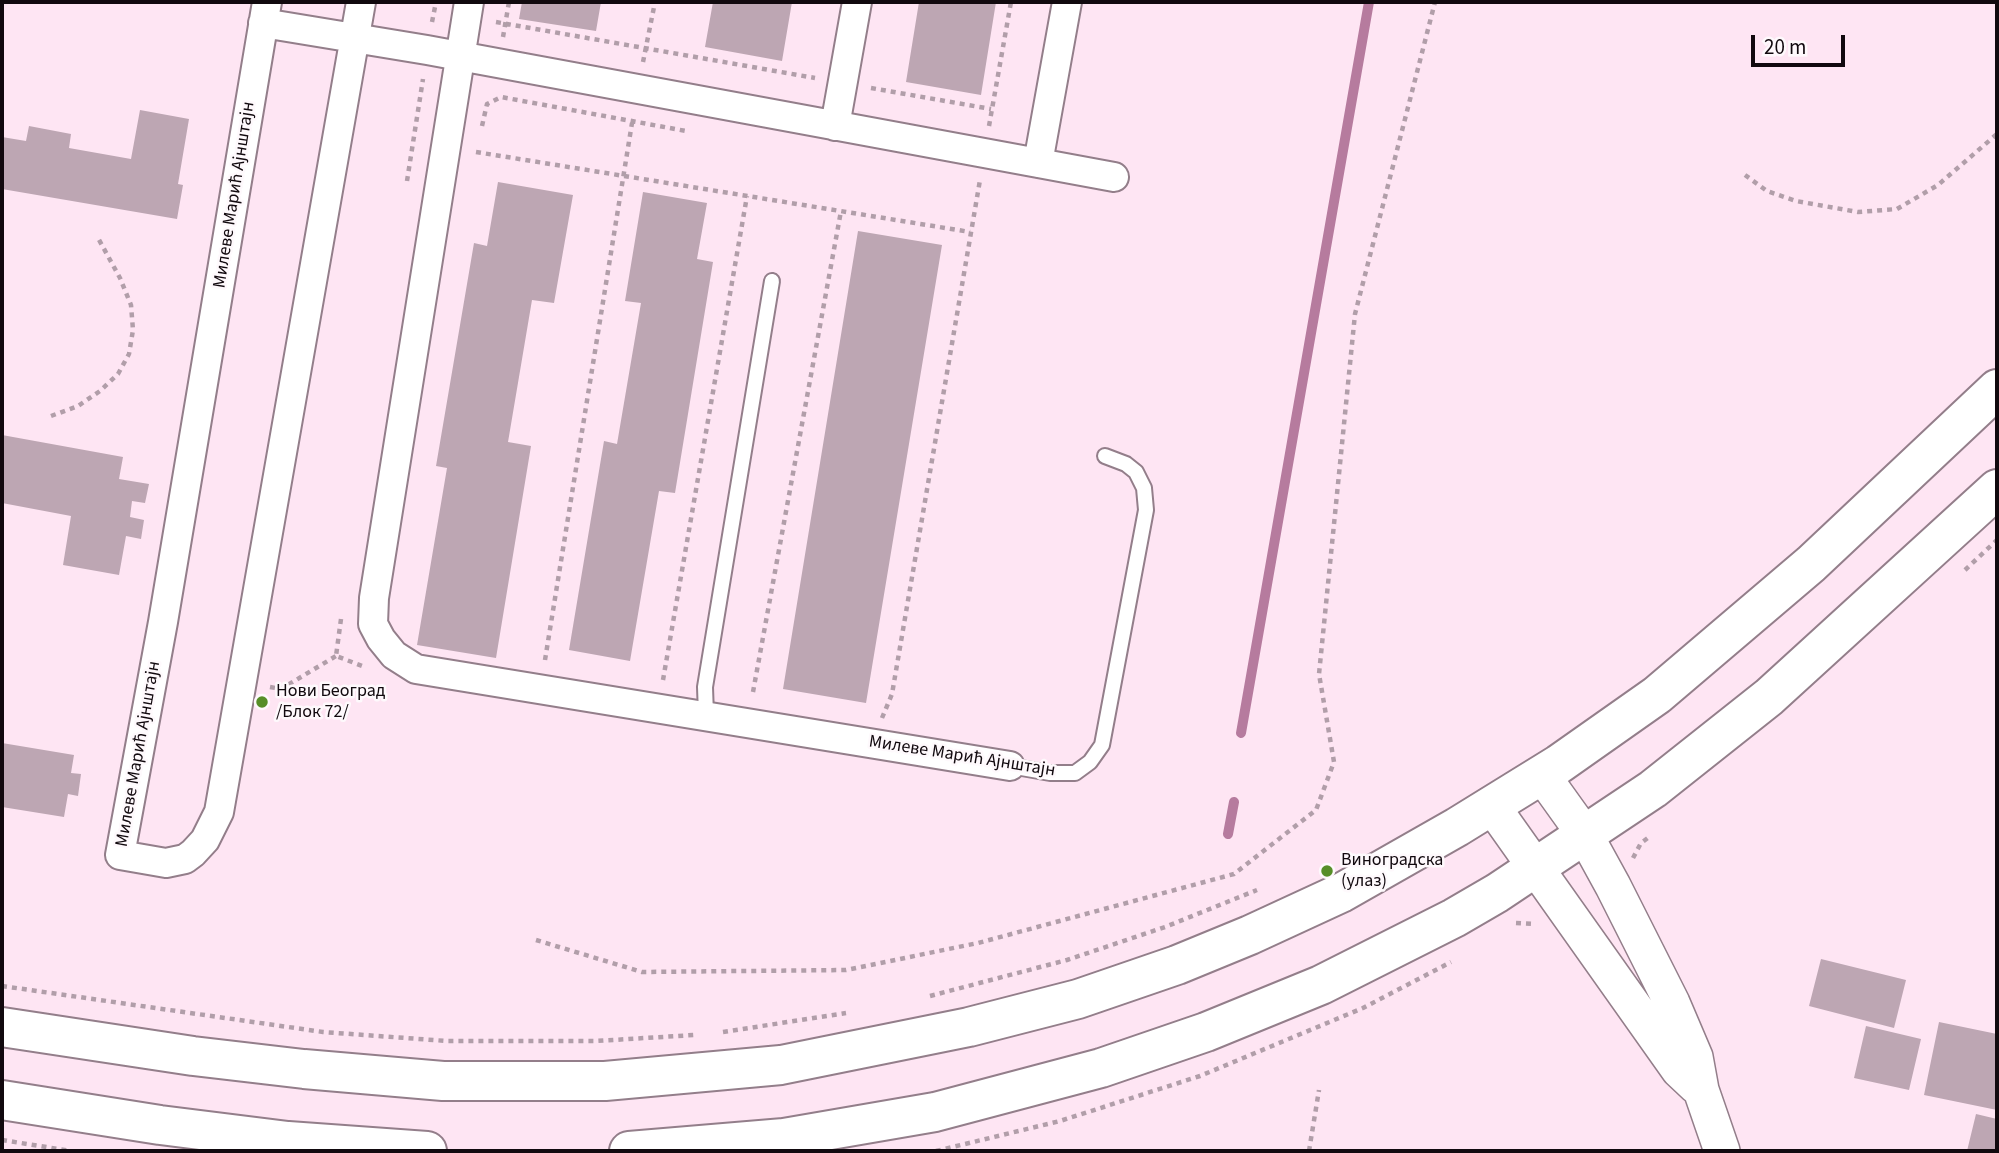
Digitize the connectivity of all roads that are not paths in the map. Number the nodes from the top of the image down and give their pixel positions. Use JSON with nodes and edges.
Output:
{"nodes":[{"id":1,"x":361,"y":2,"type":"edge"},
{"id":2,"x":469,"y":2,"type":"edge"},
{"id":3,"x":858,"y":2,"type":"edge"},
{"id":4,"x":1067,"y":2,"type":"edge"},
{"id":5,"x":265,"y":12,"type":"edge"},
{"id":6,"x":354,"y":37,"type":"junction"},
{"id":7,"x":459,"y":56,"type":"junction"},
{"id":8,"x":835,"y":126,"type":"junction"},
{"id":9,"x":1038,"y":163,"type":"junction"},
{"id":10,"x":1114,"y":177,"type":"dead end"},
{"id":11,"x":772,"y":281,"type":"dead end"},
{"id":12,"x":1997,"y":389,"type":"edge"},
{"id":13,"x":1105,"y":456,"type":"dead end"},
{"id":14,"x":1997,"y":489,"type":"edge"},
{"id":15,"x":706,"y":715,"type":"junction"},
{"id":16,"x":1010,"y":766,"type":"joint"},
{"id":17,"x":1542,"y":775,"type":"junction"},
{"id":18,"x":1492,"y":806,"type":"junction"},
{"id":19,"x":1585,"y":835,"type":"junction"},
{"id":20,"x":1535,"y":868,"type":"junction"},
{"id":21,"x":2,"y":1027,"type":"edge"},
{"id":22,"x":1701,"y":1090,"type":"junction"},
{"id":23,"x":2,"y":1100,"type":"edge"},
{"id":24,"x":427,"y":1151,"type":"edge"},
{"id":25,"x":629,"y":1151,"type":"edge"},
{"id":26,"x":1721,"y":1151,"type":"edge"}],
"edges":[{"from":1,"to":6,"type":"street","name":"Милеве Марић Ајнштајн"},
{"from":2,"to":7,"type":"street","name":"Милеве Марић Ајнштајн"},
{"from":3,"to":8,"type":"street"},
{"from":4,"to":9,"type":"street"},
{"from":5,"to":6,"type":"street"},
{"from":5,"to":6,"type":"street","name":"Милеве Марић Ајнштајн"},
{"from":6,"to":7,"type":"street"},
{"from":7,"to":8,"type":"street"},
{"from":7,"to":15,"type":"street","name":"Милеве Марић Ајнштајн"},
{"from":8,"to":9,"type":"street"},
{"from":9,"to":10,"type":"street"},
{"from":11,"to":15,"type":"lane"},
{"from":12,"to":17,"type":"highway"},
{"from":13,"to":16,"type":"lane","name":"Милеве Марић Ајнштајн"},
{"from":14,"to":19,"type":"highway"},
{"from":15,"to":16,"type":"street","name":"Милеве Марић Ајнштајн"},
{"from":17,"to":18,"type":"highway"},
{"from":17,"to":19,"type":"street"},
{"from":18,"to":20,"type":"street"},
{"from":18,"to":21,"type":"highway"},
{"from":19,"to":20,"type":"highway"},
{"from":19,"to":22,"type":"street"},
{"from":20,"to":22,"type":"street"},
{"from":20,"to":25,"type":"highway"},
{"from":22,"to":26,"type":"street"},
{"from":23,"to":24,"type":"highway"}]}
